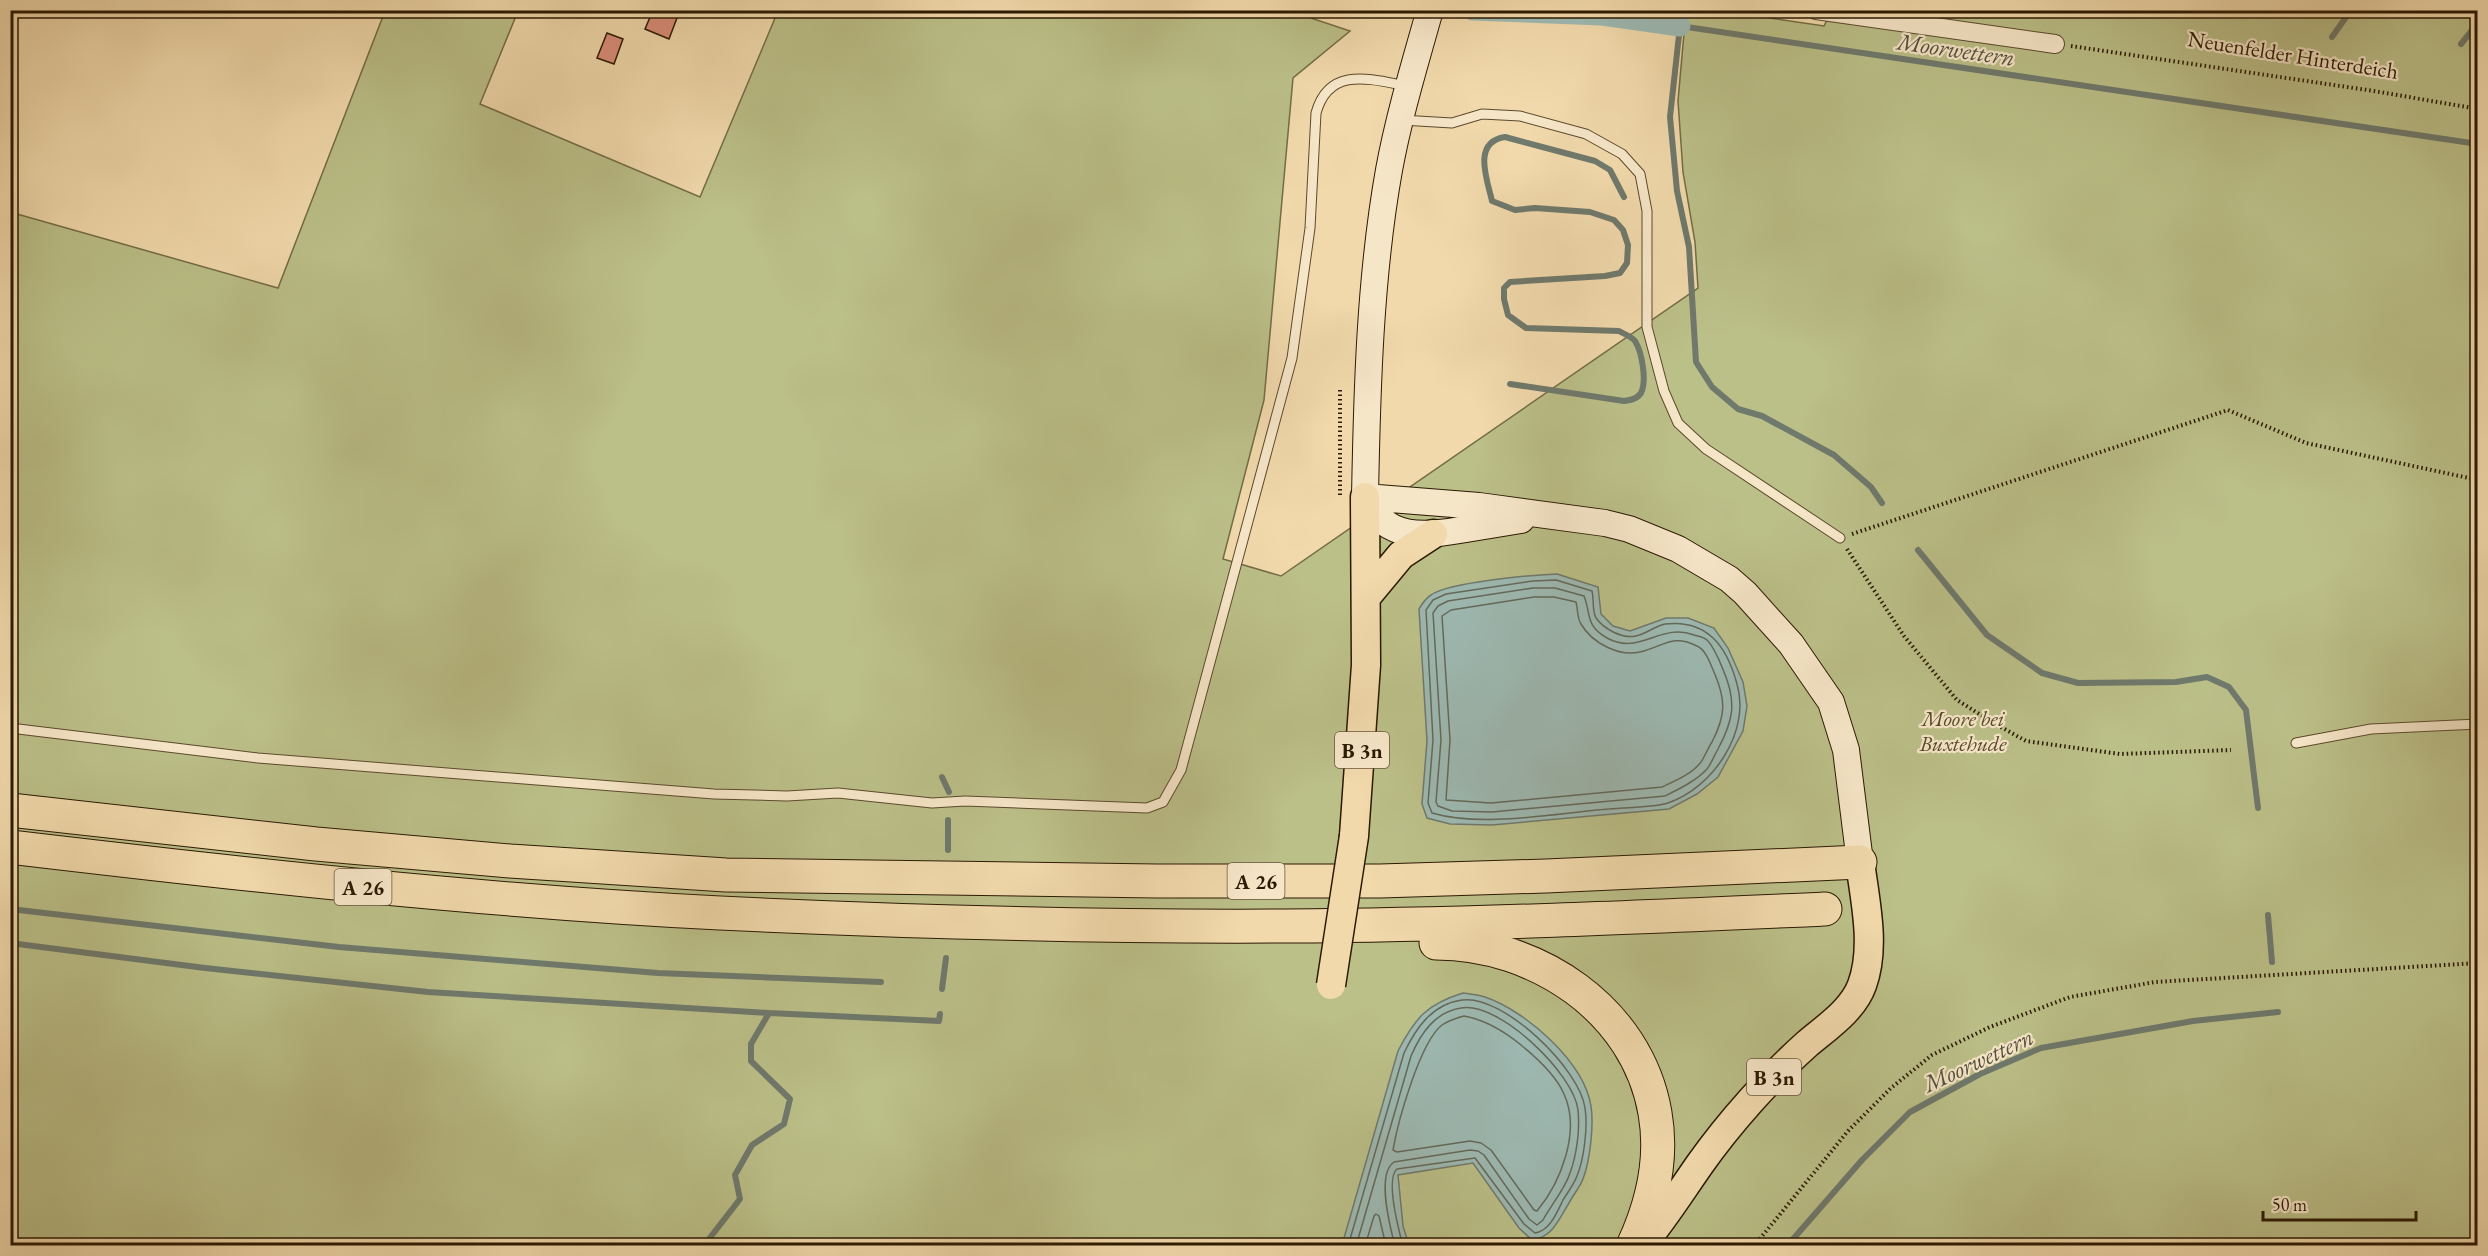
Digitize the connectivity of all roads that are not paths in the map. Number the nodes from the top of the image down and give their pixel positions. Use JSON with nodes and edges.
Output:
{"nodes":[{"id":1,"x":1430,"y":10,"type":"edge"},
{"id":2,"x":1816,"y":10,"type":"edge"},
{"id":3,"x":2055,"y":44,"type":"road end"},
{"id":4,"x":1409,"y":87,"type":"junction"},
{"id":5,"x":1401,"y":120,"type":"junction"},
{"id":6,"x":1365,"y":497,"type":"junction"},
{"id":7,"x":1548,"y":516,"type":"junction"},
{"id":8,"x":1433,"y":534,"type":"junction"},
{"id":9,"x":1840,"y":538,"type":"road end"},
{"id":10,"x":1367,"y":596,"type":"junction"},
{"id":11,"x":2478,"y":724,"type":"edge"},
{"id":12,"x":10,"y":728,"type":"edge"},
{"id":13,"x":2296,"y":743,"type":"dead end"},
{"id":14,"x":10,"y":810,"type":"edge"},
{"id":15,"x":10,"y":847,"type":"edge"},
{"id":16,"x":1860,"y":862,"type":"junction"},
{"id":17,"x":1825,"y":909,"type":"dead end"},
{"id":18,"x":949,"y":931,"type":"junction"},
{"id":19,"x":1331,"y":984,"type":"dead end"},
{"id":20,"x":1633,"y":1245,"type":"edge"},
{"id":21,"x":1641,"y":1245,"type":"edge"}],
"edges":[{"from":1,"to":4,"type":"main road"},
{"from":2,"to":3,"type":"street"},
{"from":4,"to":5,"type":"main road"},
{"from":4,"to":12,"type":"lane"},
{"from":5,"to":6,"type":"main road"},
{"from":5,"to":9,"type":"lane"},
{"from":6,"to":7,"type":"main road"},
{"from":6,"to":8,"type":"main road"},
{"from":6,"to":10,"type":"main road"},
{"from":7,"to":8,"type":"main road"},
{"from":7,"to":16,"type":"main road"},
{"from":8,"to":10,"type":"main road"},
{"from":10,"to":19,"type":"main road","number":"B 3n","bridge":true},
{"from":11,"to":13,"type":"lane"},
{"from":14,"to":16,"type":"highway","number":"A 26"},
{"from":15,"to":18,"type":"highway","number":"A 26"},
{"from":16,"to":21,"type":"main road","number":"B 3n"},
{"from":17,"to":18,"type":"highway","number":"A 26"},
{"from":18,"to":20,"type":"highway"}]}
